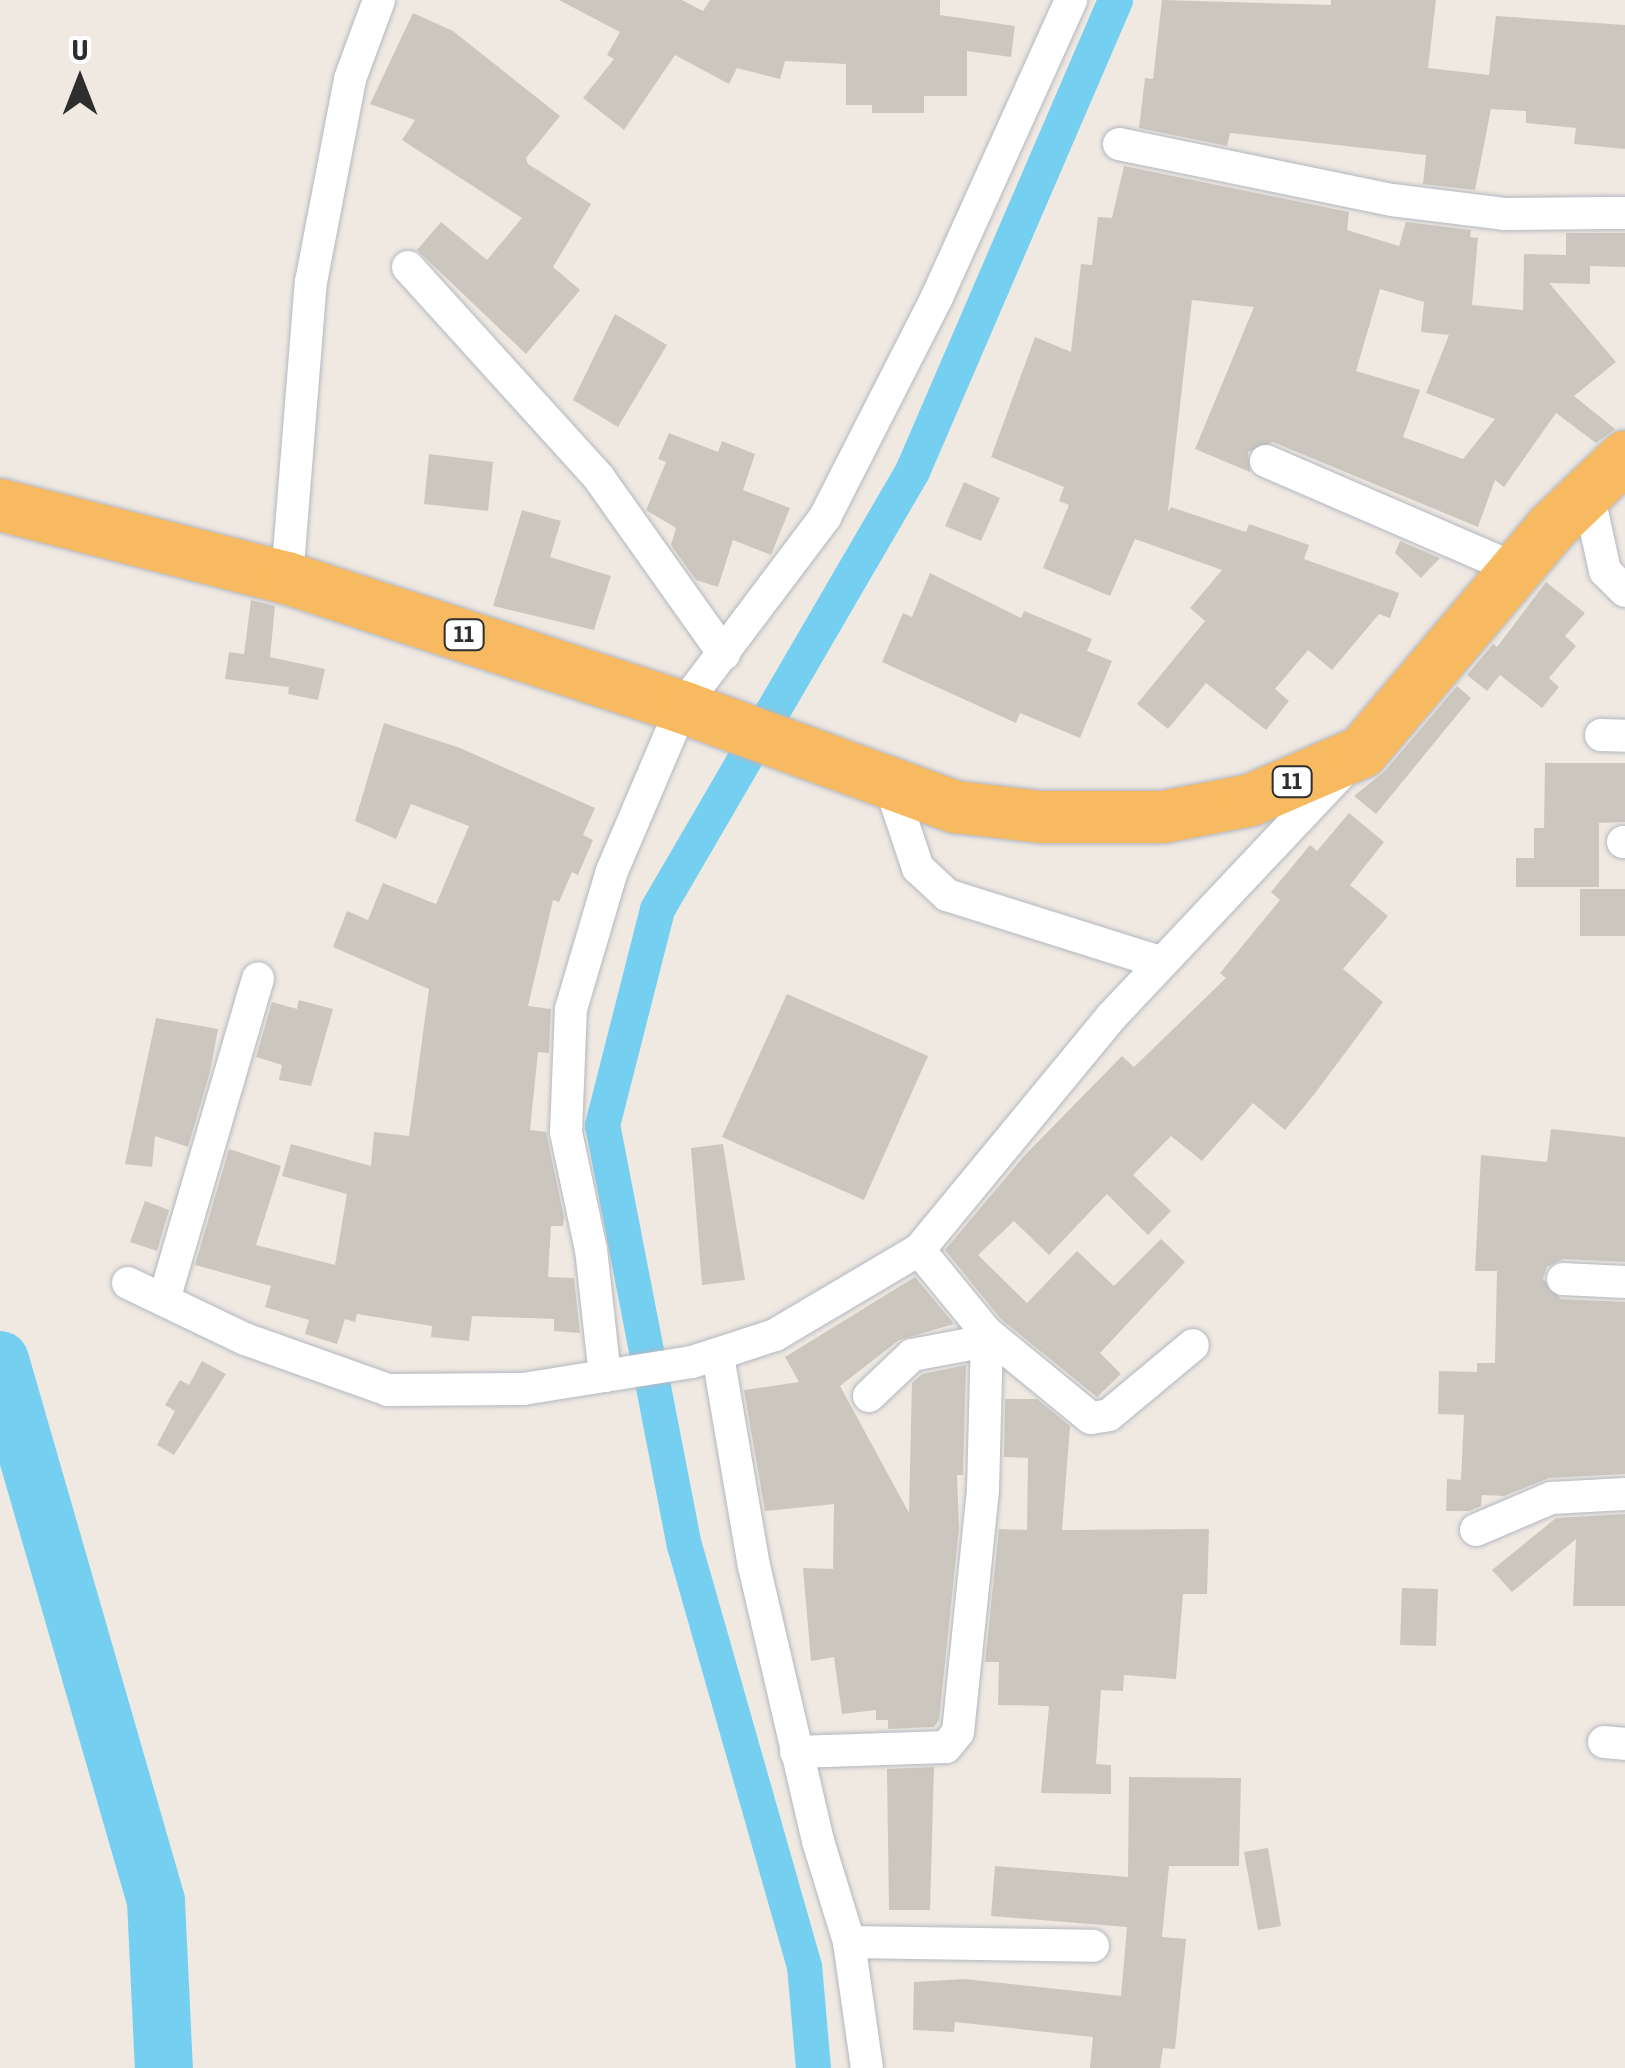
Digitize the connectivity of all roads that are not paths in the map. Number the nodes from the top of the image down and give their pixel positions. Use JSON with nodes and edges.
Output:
{"nodes":[{"id":1,"x":379,"y":0,"type":"edge"},
{"id":2,"x":1071,"y":0,"type":"edge"},
{"id":3,"x":1118,"y":144,"type":"dead end"},
{"id":4,"x":1625,"y":213,"type":"edge"},
{"id":5,"x":408,"y":267,"type":"dead end"},
{"id":6,"x":1625,"y":457,"type":"edge"},
{"id":7,"x":1266,"y":461,"type":"dead end"},
{"id":8,"x":1588,"y":493,"type":"junction"},
{"id":9,"x":0,"y":505,"type":"edge"},
{"id":10,"x":1516,"y":570,"type":"junction"},
{"id":11,"x":288,"y":578,"type":"junction"},
{"id":12,"x":1625,"y":591,"type":"edge"},
{"id":13,"x":724,"y":654,"type":"junction"},
{"id":14,"x":700,"y":715,"type":"junction"},
{"id":15,"x":1362,"y":752,"type":"junction"},
{"id":16,"x":890,"y":784,"type":"junction"},
{"id":17,"x":1160,"y":962,"type":"junction"},
{"id":18,"x":258,"y":978,"type":"dead end"},
{"id":19,"x":919,"y":1250,"type":"junction"},
{"id":20,"x":1563,"y":1280,"type":"dead end"},
{"id":21,"x":1625,"y":1282,"type":"edge"},
{"id":22,"x":128,"y":1283,"type":"dead end"},
{"id":23,"x":164,"y":1300,"type":"junction"},
{"id":24,"x":987,"y":1337,"type":"junction"},
{"id":25,"x":1192,"y":1345,"type":"dead end"},
{"id":26,"x":705,"y":1359,"type":"junction"},
{"id":27,"x":614,"y":1375,"type":"junction"},
{"id":28,"x":868,"y":1396,"type":"dead end"},
{"id":29,"x":1625,"y":1494,"type":"edge"},
{"id":30,"x":1476,"y":1530,"type":"dead end"},
{"id":31,"x":796,"y":1752,"type":"junction"},
{"id":32,"x":848,"y":1942,"type":"junction"},
{"id":33,"x":1093,"y":1946,"type":"dead end"},
{"id":34,"x":867,"y":2068,"type":"edge"}],
"edges":[{"from":1,"to":11,"type":"street"},
{"from":2,"to":13,"type":"street"},
{"from":3,"to":4,"type":"street"},
{"from":5,"to":13,"type":"street"},
{"from":6,"to":8,"type":"highway","number":"11"},
{"from":7,"to":10,"type":"street"},
{"from":8,"to":10,"type":"highway","number":"11"},
{"from":8,"to":12,"type":"street"},
{"from":9,"to":11,"type":"highway","number":"11"},
{"from":10,"to":15,"type":"highway","number":"11"},
{"from":11,"to":14,"type":"highway","number":"11"},
{"from":13,"to":14,"type":"street"},
{"from":14,"to":16,"type":"highway","number":"11"},
{"from":14,"to":27,"type":"street"},
{"from":15,"to":16,"type":"highway","number":"11"},
{"from":15,"to":17,"type":"street"},
{"from":16,"to":17,"type":"street"},
{"from":17,"to":19,"type":"street"},
{"from":18,"to":23,"type":"street"},
{"from":19,"to":24,"type":"street"},
{"from":19,"to":26,"type":"street"},
{"from":20,"to":21,"type":"street"},
{"from":22,"to":23,"type":"street"},
{"from":23,"to":27,"type":"street"},
{"from":24,"to":25,"type":"street"},
{"from":24,"to":28,"type":"street"},
{"from":24,"to":31,"type":"street"},
{"from":26,"to":27,"type":"street"},
{"from":26,"to":31,"type":"street"},
{"from":29,"to":30,"type":"street"},
{"from":31,"to":32,"type":"street"},
{"from":32,"to":33,"type":"street"},
{"from":32,"to":34,"type":"street"}]}
